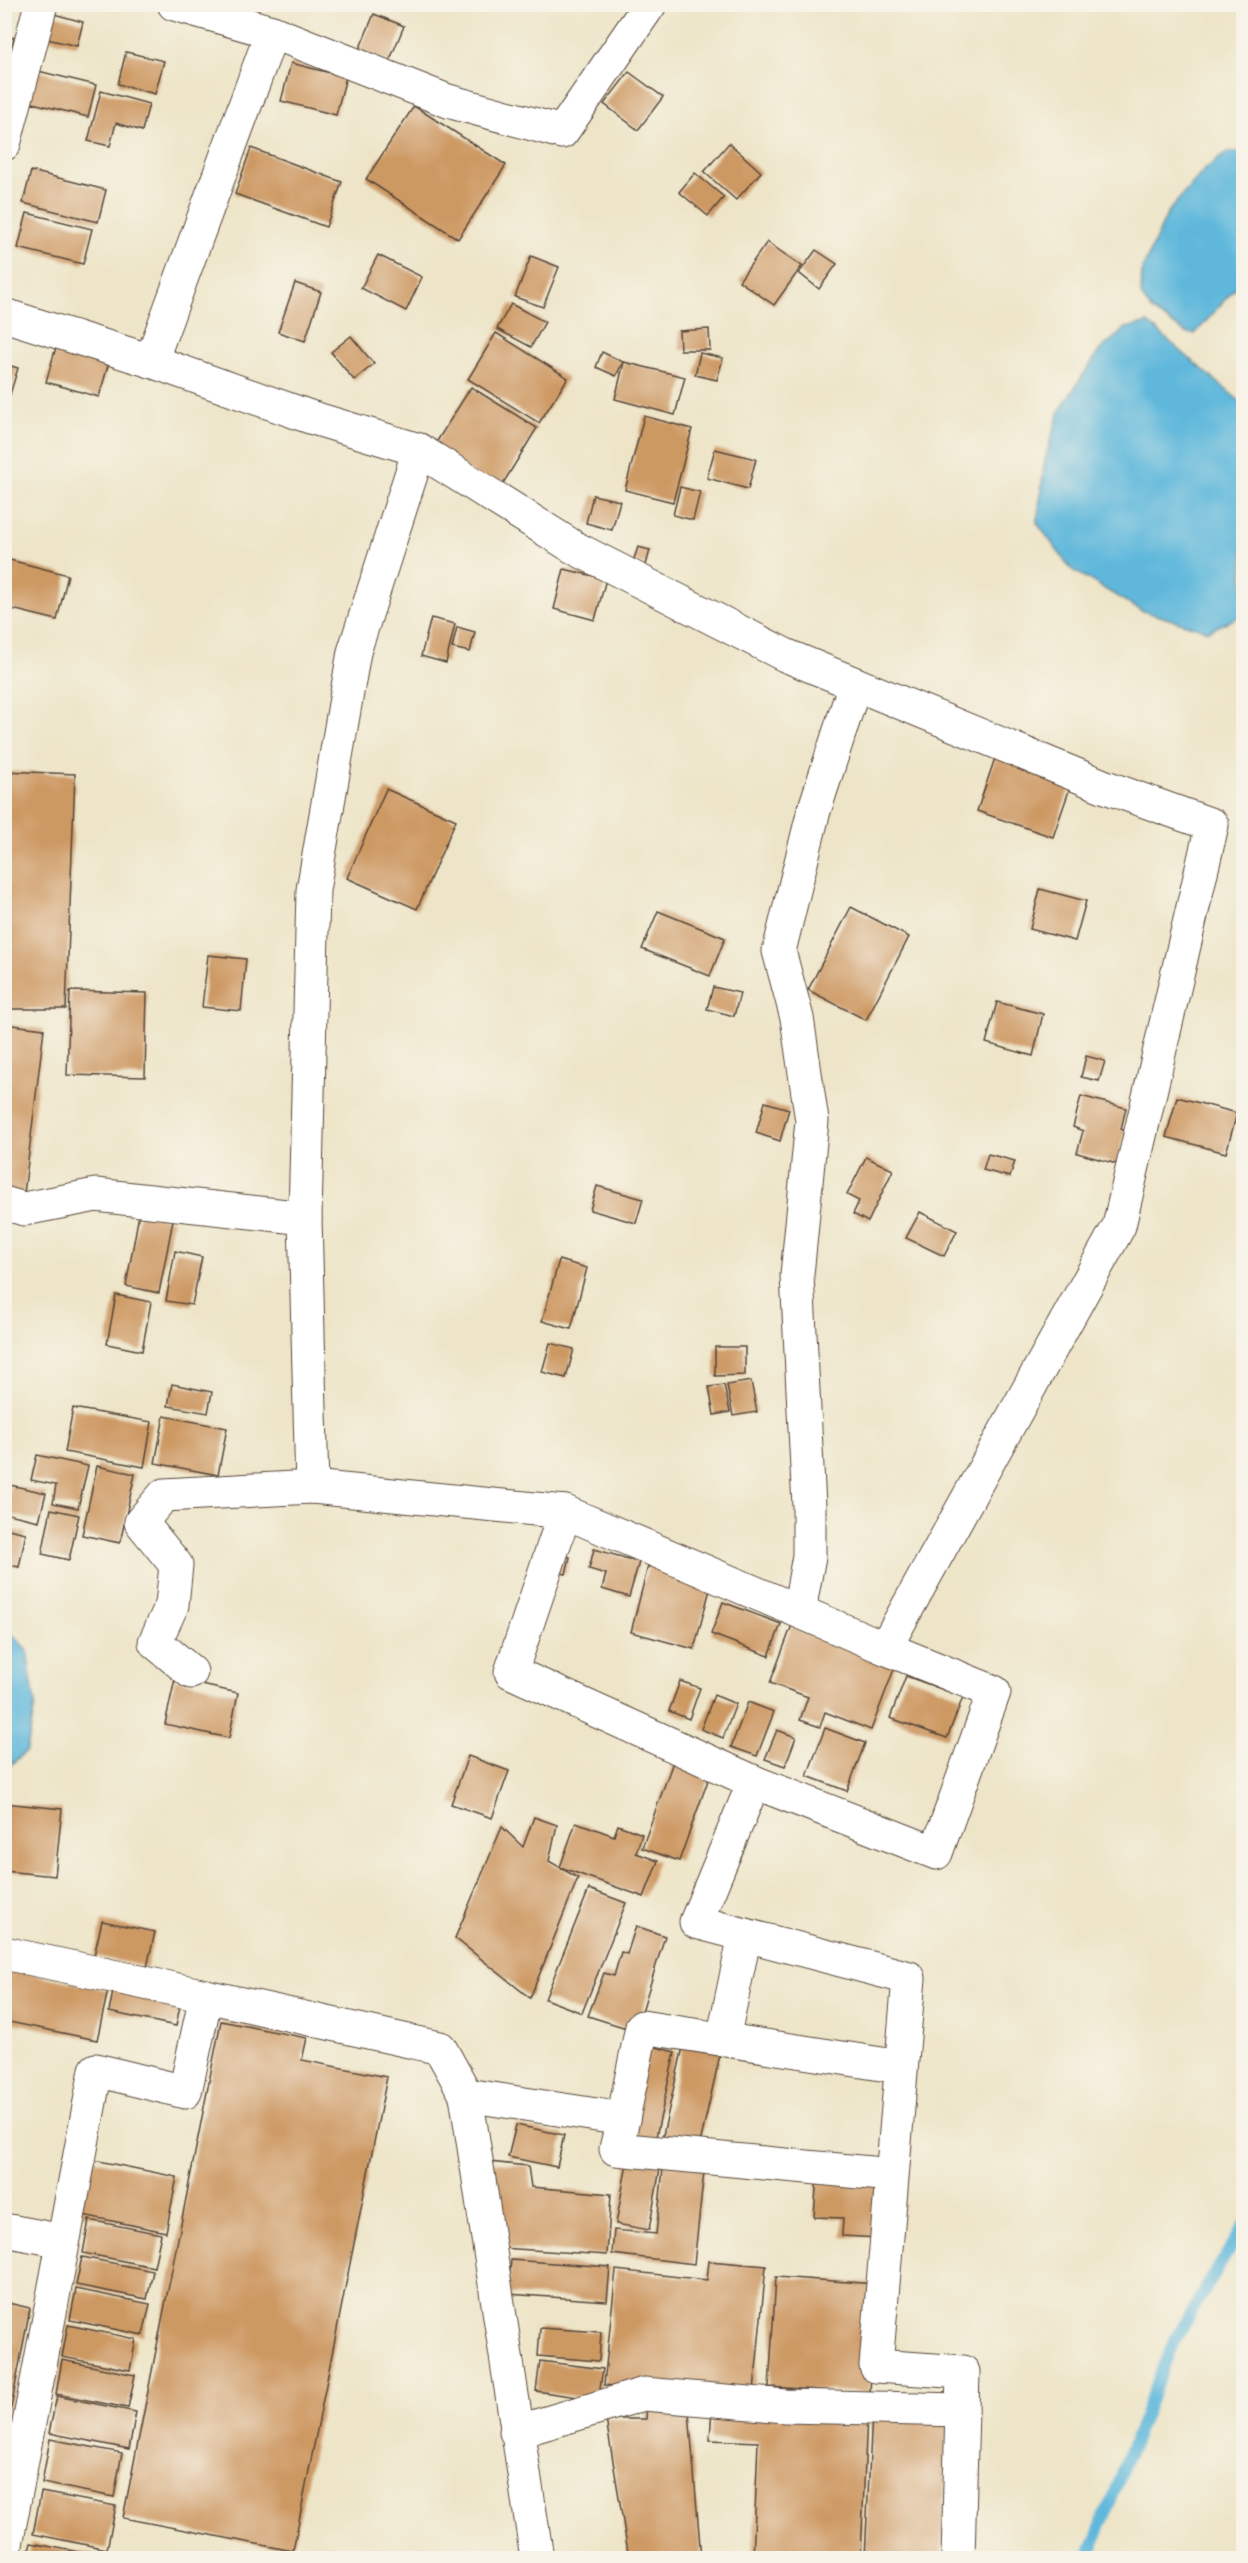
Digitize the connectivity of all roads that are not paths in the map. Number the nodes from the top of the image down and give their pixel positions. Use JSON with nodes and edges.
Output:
{"nodes":[{"id":1,"x":41,"y":4,"type":"edge"},
{"id":2,"x":174,"y":4,"type":"edge"},
{"id":3,"x":650,"y":4,"type":"edge"},
{"id":4,"x":273,"y":32,"type":"junction"},
{"id":5,"x":4,"y":144,"type":"edge"},
{"id":6,"x":4,"y":315,"type":"edge"},
{"id":7,"x":151,"y":361,"type":"junction"},
{"id":8,"x":419,"y":450,"type":"junction"},
{"id":9,"x":855,"y":684,"type":"junction"},
{"id":10,"x":4,"y":1203,"type":"edge"},
{"id":11,"x":305,"y":1218,"type":"junction"},
{"id":12,"x":312,"y":1487,"type":"junction"},
{"id":13,"x":565,"y":1512,"type":"junction"},
{"id":14,"x":799,"y":1611,"type":"junction"},
{"id":15,"x":885,"y":1648,"type":"junction"},
{"id":16,"x":191,"y":1672,"type":"dead end"},
{"id":17,"x":754,"y":1782,"type":"junction"},
{"id":18,"x":745,"y":1935,"type":"junction"},
{"id":19,"x":4,"y":1953,"type":"edge"},
{"id":20,"x":206,"y":1996,"type":"junction"},
{"id":21,"x":723,"y":2039,"type":"junction"},
{"id":22,"x":901,"y":2067,"type":"junction"},
{"id":23,"x":465,"y":2095,"type":"junction"},
{"id":24,"x":623,"y":2119,"type":"junction"},
{"id":25,"x":892,"y":2175,"type":"junction"},
{"id":26,"x":4,"y":2230,"type":"edge"},
{"id":27,"x":63,"y":2241,"type":"junction"},
{"id":28,"x":962,"y":2410,"type":"junction"},
{"id":29,"x":516,"y":2432,"type":"junction"},
{"id":30,"x":4,"y":2555,"type":"edge"},
{"id":31,"x":537,"y":2559,"type":"edge"},
{"id":32,"x":958,"y":2559,"type":"edge"}],
"edges":[{"from":1,"to":5,"type":"street"},
{"from":2,"to":4,"type":"street"},
{"from":3,"to":4,"type":"street"},
{"from":4,"to":7,"type":"street"},
{"from":6,"to":7,"type":"street"},
{"from":7,"to":8,"type":"street"},
{"from":8,"to":9,"type":"street"},
{"from":8,"to":11,"type":"street"},
{"from":9,"to":14,"type":"street"},
{"from":9,"to":15,"type":"street"},
{"from":10,"to":11,"type":"street"},
{"from":11,"to":12,"type":"street"},
{"from":12,"to":13,"type":"street"},
{"from":12,"to":16,"type":"street"},
{"from":13,"to":14,"type":"street"},
{"from":13,"to":17,"type":"street"},
{"from":14,"to":15,"type":"street"},
{"from":15,"to":17,"type":"street"},
{"from":17,"to":18,"type":"street"},
{"from":18,"to":21,"type":"street"},
{"from":18,"to":22,"type":"street"},
{"from":19,"to":20,"type":"street"},
{"from":20,"to":23,"type":"street"},
{"from":20,"to":27,"type":"street"},
{"from":21,"to":22,"type":"street"},
{"from":21,"to":24,"type":"street"},
{"from":22,"to":25,"type":"street"},
{"from":23,"to":24,"type":"street"},
{"from":23,"to":29,"type":"street"},
{"from":24,"to":25,"type":"street"},
{"from":25,"to":28,"type":"street"},
{"from":26,"to":27,"type":"street"},
{"from":27,"to":30,"type":"street"},
{"from":28,"to":29,"type":"street"},
{"from":28,"to":32,"type":"street"},
{"from":29,"to":31,"type":"street"}]}
